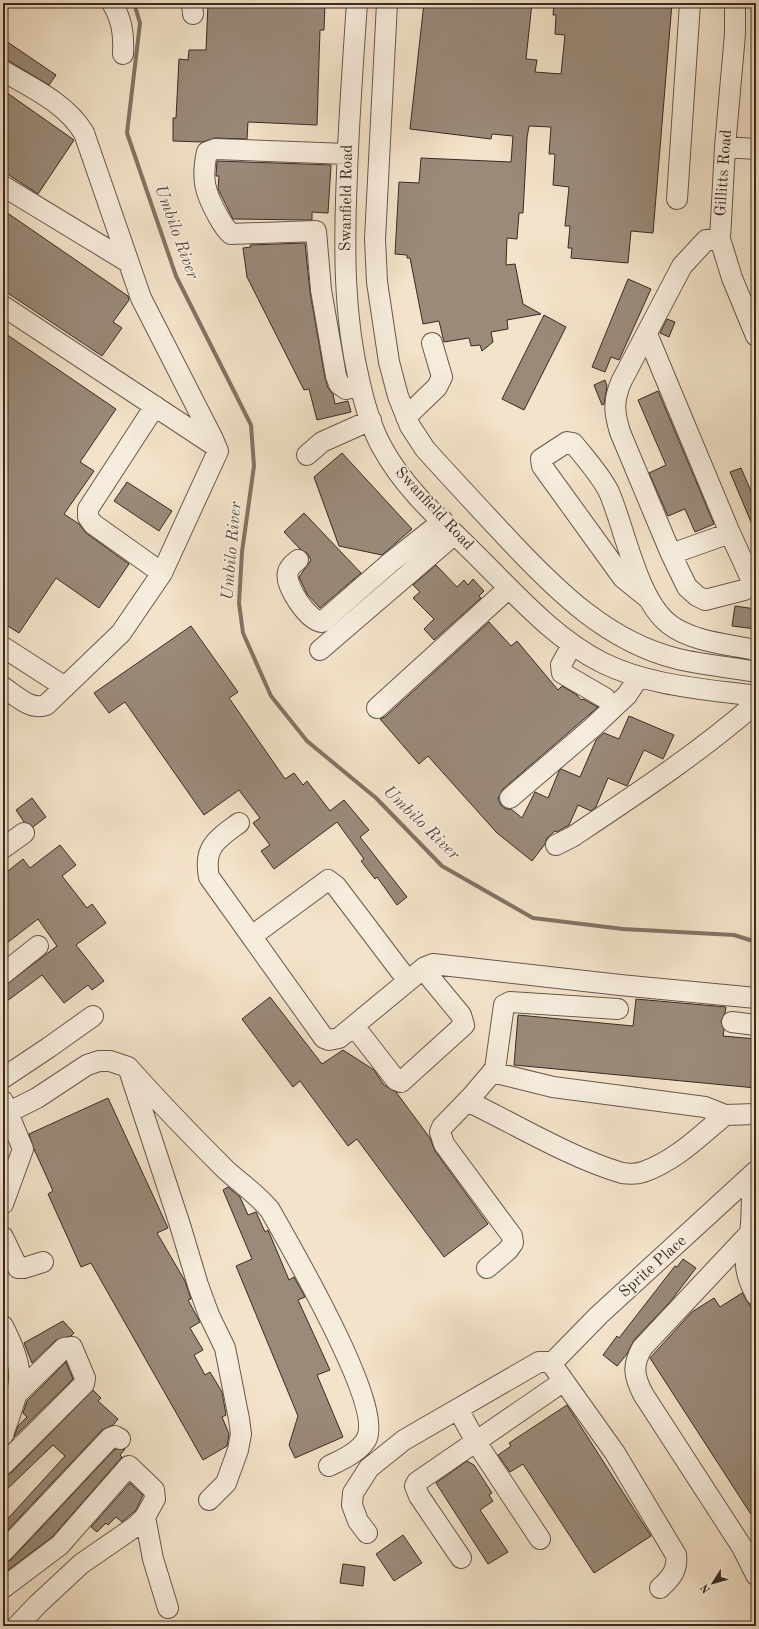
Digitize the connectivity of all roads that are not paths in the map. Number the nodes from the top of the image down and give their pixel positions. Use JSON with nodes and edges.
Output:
{"nodes":[{"id":1,"x":112,"y":3,"type":"edge"},
{"id":2,"x":357,"y":3,"type":"edge"},
{"id":3,"x":387,"y":3,"type":"edge"},
{"id":4,"x":690,"y":3,"type":"edge"},
{"id":5,"x":735,"y":3,"type":"edge"},
{"id":6,"x":123,"y":54,"type":"dead end"},
{"id":7,"x":3,"y":70,"type":"edge"},
{"id":8,"x":349,"y":133,"type":"junction"},
{"id":9,"x":380,"y":133,"type":"junction"},
{"id":10,"x":725,"y":146,"type":"junction"},
{"id":11,"x":756,"y":149,"type":"edge"},
{"id":12,"x":348,"y":154,"type":"junction"},
{"id":13,"x":3,"y":186,"type":"edge"},
{"id":14,"x":677,"y":199,"type":"dead end"},
{"id":15,"x":345,"y":228,"type":"junction"},
{"id":16,"x":316,"y":231,"type":"junction"},
{"id":17,"x":720,"y":239,"type":"junction"},
{"id":18,"x":128,"y":262,"type":"junction"},
{"id":19,"x":3,"y":306,"type":"edge"},
{"id":20,"x":647,"y":334,"type":"junction"},
{"id":21,"x":756,"y":336,"type":"edge"},
{"id":22,"x":432,"y":343,"type":"dead end"},
{"id":23,"x":360,"y":386,"type":"junction"},
{"id":24,"x":155,"y":406,"type":"junction"},
{"id":25,"x":406,"y":416,"type":"junction"},
{"id":26,"x":371,"y":420,"type":"junction"},
{"id":27,"x":217,"y":447,"type":"junction"},
{"id":28,"x":307,"y":455,"type":"dead end"},
{"id":29,"x":449,"y":527,"type":"junction"},
{"id":30,"x":730,"y":533,"type":"junction"},
{"id":31,"x":671,"y":554,"type":"junction"},
{"id":32,"x":298,"y":560,"type":"dead end"},
{"id":33,"x":162,"y":573,"type":"junction"},
{"id":34,"x":754,"y":580,"type":"edge"},
{"id":35,"x":509,"y":588,"type":"junction"},
{"id":36,"x":649,"y":599,"type":"junction"},
{"id":37,"x":605,"y":627,"type":"junction"},
{"id":38,"x":3,"y":647,"type":"edge"},
{"id":39,"x":320,"y":650,"type":"dead end"},
{"id":40,"x":581,"y":650,"type":"junction"},
{"id":41,"x":756,"y":650,"type":"edge"},
{"id":42,"x":719,"y":666,"type":"junction"},
{"id":43,"x":756,"y":672,"type":"edge"},
{"id":44,"x":639,"y":677,"type":"junction"},
{"id":45,"x":3,"y":687,"type":"edge"},
{"id":46,"x":65,"y":687,"type":"junction"},
{"id":47,"x":716,"y":691,"type":"junction"},
{"id":48,"x":756,"y":696,"type":"edge"},
{"id":49,"x":605,"y":698,"type":"dead end"},
{"id":50,"x":756,"y":703,"type":"edge"},
{"id":51,"x":377,"y":708,"type":"dead end"},
{"id":52,"x":510,"y":798,"type":"dead end"},
{"id":53,"x":239,"y":823,"type":"dead end"},
{"id":54,"x":24,"y":833,"type":"dead end"},
{"id":55,"x":556,"y":846,"type":"dead end"},
{"id":56,"x":3,"y":848,"type":"edge"},
{"id":57,"x":252,"y":936,"type":"junction"},
{"id":58,"x":38,"y":946,"type":"dead end"},
{"id":59,"x":3,"y":974,"type":"edge"},
{"id":60,"x":416,"y":975,"type":"junction"},
{"id":61,"x":756,"y":998,"type":"edge"},
{"id":62,"x":618,"y":1009,"type":"dead end"},
{"id":63,"x":93,"y":1016,"type":"dead end"},
{"id":64,"x":732,"y":1022,"type":"dead end"},
{"id":65,"x":756,"y":1025,"type":"edge"},
{"id":66,"x":354,"y":1026,"type":"junction"},
{"id":67,"x":128,"y":1067,"type":"junction"},
{"id":68,"x":492,"y":1072,"type":"junction"},
{"id":69,"x":3,"y":1078,"type":"edge"},
{"id":70,"x":467,"y":1101,"type":"junction"},
{"id":71,"x":6,"y":1106,"type":"edge"},
{"id":72,"x":756,"y":1114,"type":"edge"},
{"id":73,"x":725,"y":1115,"type":"junction"},
{"id":74,"x":754,"y":1173,"type":"edge"},
{"id":75,"x":3,"y":1204,"type":"edge"},
{"id":76,"x":750,"y":1234,"type":"junction"},
{"id":77,"x":3,"y":1237,"type":"edge"},
{"id":78,"x":43,"y":1262,"type":"dead end"},
{"id":79,"x":487,"y":1268,"type":"dead end"},
{"id":80,"x":756,"y":1296,"type":"edge"},
{"id":81,"x":3,"y":1326,"type":"edge"},
{"id":82,"x":551,"y":1364,"type":"junction"},
{"id":83,"x":564,"y":1381,"type":"junction"},
{"id":84,"x":16,"y":1395,"type":"junction"},
{"id":85,"x":458,"y":1409,"type":"junction"},
{"id":86,"x":3,"y":1435,"type":"edge"},
{"id":87,"x":120,"y":1438,"type":"dead end"},
{"id":88,"x":476,"y":1442,"type":"junction"},
{"id":89,"x":3,"y":1465,"type":"edge"},
{"id":90,"x":328,"y":1466,"type":"dead end"},
{"id":91,"x":209,"y":1500,"type":"dead end"},
{"id":92,"x":145,"y":1517,"type":"junction"},
{"id":93,"x":367,"y":1532,"type":"dead end"},
{"id":94,"x":540,"y":1539,"type":"dead end"},
{"id":95,"x":3,"y":1552,"type":"edge"},
{"id":96,"x":461,"y":1558,"type":"dead end"},
{"id":97,"x":756,"y":1575,"type":"edge"},
{"id":98,"x":3,"y":1588,"type":"edge"},
{"id":99,"x":660,"y":1588,"type":"dead end"},
{"id":100,"x":168,"y":1608,"type":"dead end"},
{"id":101,"x":17,"y":1626,"type":"edge"}],
"edges":[{"from":1,"to":6,"type":"street"},
{"from":2,"to":8,"type":"street","name":"Swanfield Road"},
{"from":3,"to":9,"type":"street","name":"Swanfield Road"},
{"from":4,"to":14,"type":"street"},
{"from":5,"to":10,"type":"street","name":"Gillitts Road"},
{"from":7,"to":18,"type":"street"},
{"from":8,"to":9,"type":"street"},
{"from":8,"to":12,"type":"street","name":"Swanfield Road"},
{"from":9,"to":25,"type":"street","name":"Swanfield Road"},
{"from":10,"to":11,"type":"street"},
{"from":10,"to":17,"type":"street","name":"Gillitts Road"},
{"from":12,"to":15,"type":"street","name":"Swanfield Road"},
{"from":12,"to":16,"type":"street"},
{"from":13,"to":18,"type":"street"},
{"from":15,"to":16,"type":"street"},
{"from":15,"to":23,"type":"street","name":"Swanfield Road"},
{"from":16,"to":23,"type":"street"},
{"from":17,"to":20,"type":"street"},
{"from":17,"to":21,"type":"street","name":"Gillitts Road"},
{"from":18,"to":27,"type":"street"},
{"from":19,"to":24,"type":"street"},
{"from":20,"to":30,"type":"street"},
{"from":20,"to":31,"type":"street"},
{"from":22,"to":25,"type":"street"},
{"from":23,"to":26,"type":"street","name":"Swanfield Road"},
{"from":24,"to":27,"type":"street"},
{"from":24,"to":33,"type":"street"},
{"from":25,"to":37,"type":"street","name":"Swanfield Road"},
{"from":26,"to":28,"type":"street"},
{"from":26,"to":29,"type":"street","name":"Swanfield Road"},
{"from":27,"to":33,"type":"street"},
{"from":29,"to":32,"type":"street"},
{"from":29,"to":35,"type":"street","name":"Swanfield Road"},
{"from":29,"to":39,"type":"street"},
{"from":30,"to":31,"type":"street"},
{"from":30,"to":34,"type":"street"},
{"from":31,"to":34,"type":"street"},
{"from":33,"to":46,"type":"street"},
{"from":35,"to":40,"type":"street","name":"Swanfield Road"},
{"from":35,"to":51,"type":"street"},
{"from":36,"to":36,"type":"street"},
{"from":36,"to":41,"type":"street"},
{"from":37,"to":40,"type":"street"},
{"from":37,"to":42,"type":"street","name":"Swanfield Road"},
{"from":38,"to":46,"type":"street"},
{"from":40,"to":44,"type":"street","name":"Swanfield Road"},
{"from":40,"to":49,"type":"street"},
{"from":42,"to":43,"type":"street","name":"Swanfield Road"},
{"from":42,"to":47,"type":"street"},
{"from":44,"to":47,"type":"street","name":"Swanfield Road"},
{"from":44,"to":52,"type":"street"},
{"from":45,"to":46,"type":"street"},
{"from":47,"to":48,"type":"street","name":"Swanfield Road"},
{"from":50,"to":55,"type":"street"},
{"from":53,"to":57,"type":"street"},
{"from":54,"to":56,"type":"street"},
{"from":57,"to":60,"type":"street"},
{"from":57,"to":66,"type":"street"},
{"from":58,"to":59,"type":"street"},
{"from":60,"to":61,"type":"street"},
{"from":60,"to":66,"type":"street"},
{"from":60,"to":66,"type":"street"},
{"from":62,"to":68,"type":"street"},
{"from":63,"to":69,"type":"street"},
{"from":64,"to":65,"type":"street"},
{"from":67,"to":71,"type":"street"},
{"from":67,"to":90,"type":"street"},
{"from":67,"to":91,"type":"street"},
{"from":68,"to":70,"type":"street"},
{"from":68,"to":73,"type":"street"},
{"from":70,"to":73,"type":"street"},
{"from":70,"to":79,"type":"street"},
{"from":71,"to":75,"type":"street"},
{"from":72,"to":73,"type":"street"},
{"from":74,"to":76,"type":"street"},
{"from":74,"to":82,"type":"street","name":"Sprite Place"},
{"from":76,"to":80,"type":"street"},
{"from":76,"to":97,"type":"street"},
{"from":77,"to":78,"type":"street"},
{"from":81,"to":84,"type":"street"},
{"from":82,"to":83,"type":"street"},
{"from":82,"to":85,"type":"street"},
{"from":83,"to":88,"type":"street"},
{"from":83,"to":99,"type":"street"},
{"from":84,"to":86,"type":"street"},
{"from":84,"to":89,"type":"street"},
{"from":85,"to":88,"type":"street"},
{"from":85,"to":93,"type":"street"},
{"from":87,"to":95,"type":"street"},
{"from":88,"to":94,"type":"street"},
{"from":88,"to":96,"type":"street"},
{"from":92,"to":98,"type":"street"},
{"from":92,"to":100,"type":"street"},
{"from":92,"to":101,"type":"street"}]}
